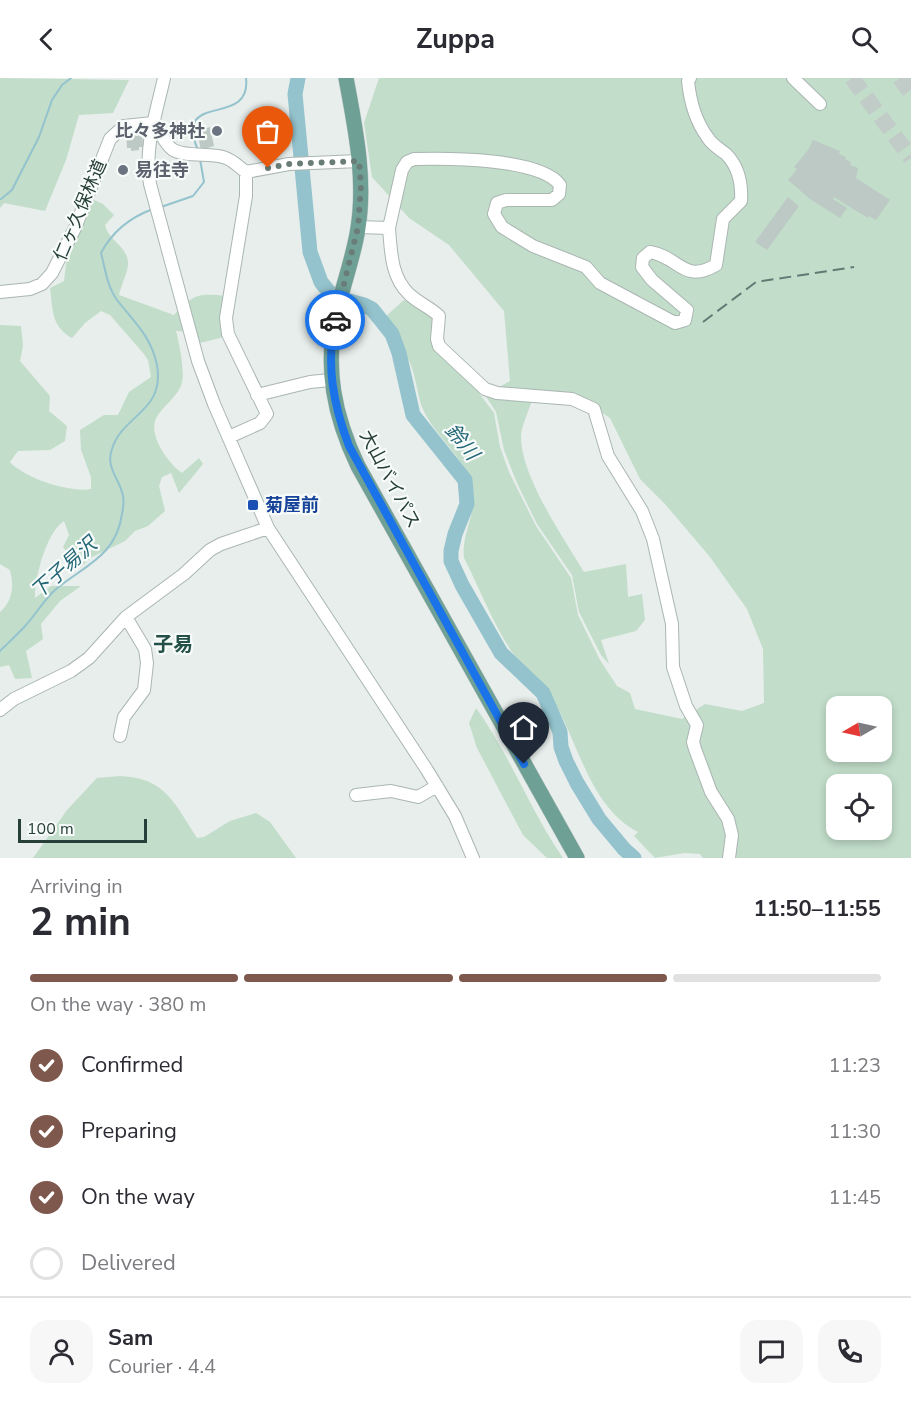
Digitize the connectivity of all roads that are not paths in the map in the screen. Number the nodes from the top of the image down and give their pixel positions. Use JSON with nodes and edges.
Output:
{"nodes":[{"id":1,"x":164,"y":78,"type":"edge"},
{"id":2,"x":346,"y":78,"type":"edge"},
{"id":3,"x":690,"y":78,"type":"edge"},
{"id":4,"x":793,"y":78,"type":"edge"},
{"id":5,"x":820,"y":104,"type":"dead end"},
{"id":6,"x":153,"y":123,"type":"junction"},
{"id":7,"x":359,"y":161,"type":"junction"},
{"id":8,"x":246,"y":172,"type":"junction"},
{"id":9,"x":358,"y":227,"type":"junction"},
{"id":10,"x":389,"y":228,"type":"junction"},
{"id":11,"x":0,"y":292,"type":"edge"},
{"id":12,"x":330,"y":380,"type":"junction"},
{"id":13,"x":257,"y":395,"type":"junction"},
{"id":14,"x":229,"y":437,"type":"junction"},
{"id":15,"x":268,"y":528,"type":"junction"},
{"id":16,"x":126,"y":617,"type":"junction"},
{"id":17,"x":0,"y":710,"type":"edge"},
{"id":18,"x":120,"y":736,"type":"dead end"},
{"id":19,"x":437,"y":786,"type":"junction"},
{"id":20,"x":356,"y":795,"type":"dead end"},
{"id":21,"x":473,"y":858,"type":"edge"},
{"id":22,"x":577,"y":858,"type":"edge"},
{"id":23,"x":729,"y":858,"type":"edge"}],
"edges":[{"from":1,"to":6,"type":"street"},
{"from":2,"to":7,"type":"main road","name":"大山バイパス"},
{"from":3,"to":10,"type":"street"},
{"from":4,"to":5,"type":"street"},
{"from":6,"to":8,"type":"street"},
{"from":6,"to":11,"type":"street","name":"仁ヶ久保林道"},
{"from":6,"to":14,"type":"street"},
{"from":7,"to":8,"type":"street"},
{"from":7,"to":9,"type":"main road","name":"大山バイパス"},
{"from":8,"to":13,"type":"street"},
{"from":9,"to":10,"type":"street"},
{"from":9,"to":12,"type":"main road","name":"大山バイパス"},
{"from":10,"to":23,"type":"street"},
{"from":12,"to":13,"type":"street"},
{"from":12,"to":22,"type":"main road","name":"大山バイパス"},
{"from":13,"to":14,"type":"street"},
{"from":14,"to":15,"type":"street"},
{"from":15,"to":16,"type":"street"},
{"from":15,"to":19,"type":"street"},
{"from":16,"to":17,"type":"street"},
{"from":16,"to":18,"type":"street"},
{"from":19,"to":20,"type":"street"},
{"from":19,"to":21,"type":"street"}]}
